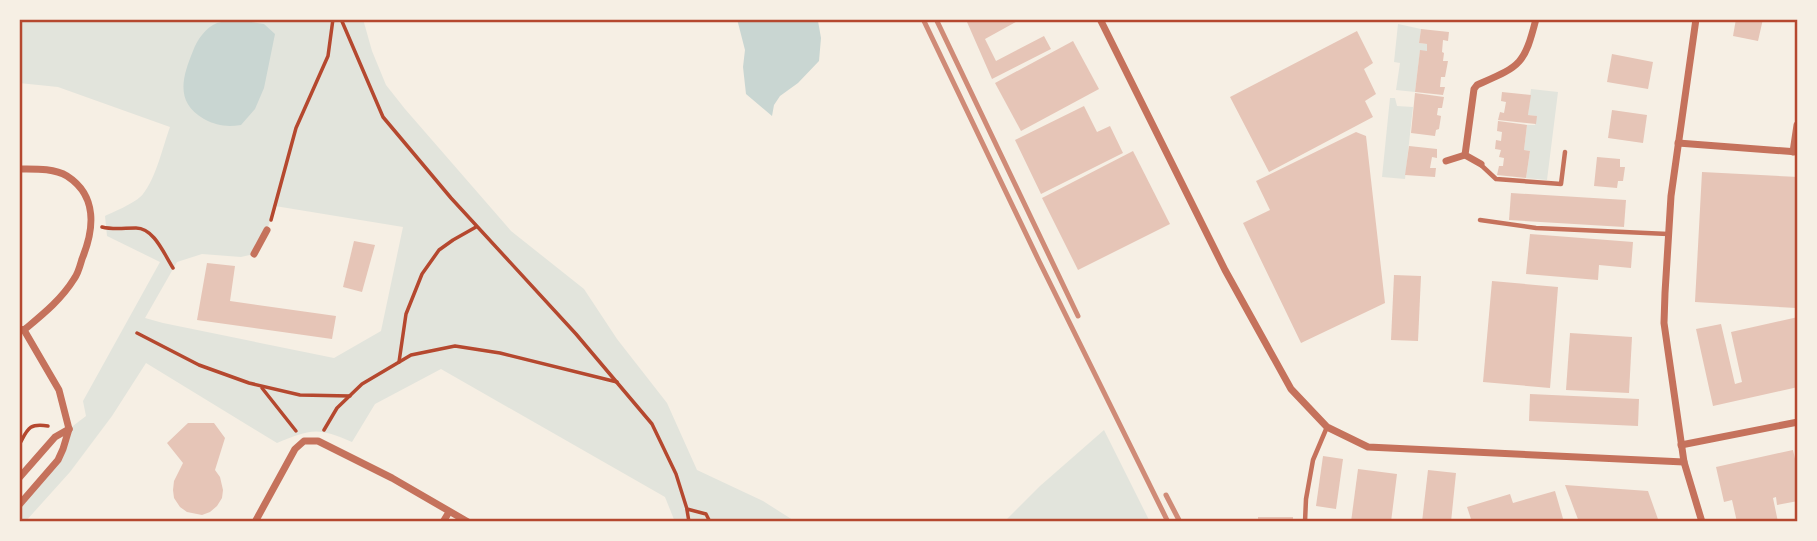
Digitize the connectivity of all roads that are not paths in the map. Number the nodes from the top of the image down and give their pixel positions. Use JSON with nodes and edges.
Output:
{"nodes":[{"id":1,"x":1100,"y":19,"type":"edge"},
{"id":2,"x":1536,"y":19,"type":"edge"},
{"id":3,"x":1696,"y":19,"type":"edge"},
{"id":4,"x":1797,"y":125,"type":"edge"},
{"id":5,"x":1678,"y":143,"type":"junction"},
{"id":6,"x":1564,"y":152,"type":"dead end"},
{"id":7,"x":1796,"y":152,"type":"edge"},
{"id":8,"x":1465,"y":155,"type":"junction"},
{"id":9,"x":1446,"y":161,"type":"dead end"},
{"id":10,"x":1481,"y":164,"type":"joint"},
{"id":11,"x":19,"y":169,"type":"edge"},
{"id":12,"x":1480,"y":220,"type":"dead end"},
{"id":13,"x":267,"y":230,"type":"road end"},
{"id":14,"x":1668,"y":234,"type":"junction"},
{"id":15,"x":254,"y":254,"type":"dead end"},
{"id":16,"x":22,"y":329,"type":"edge"},
{"id":17,"x":1798,"y":422,"type":"edge"},
{"id":18,"x":1327,"y":427,"type":"junction"},
{"id":19,"x":69,"y":429,"type":"junction"},
{"id":20,"x":1681,"y":445,"type":"junction"},
{"id":21,"x":1684,"y":462,"type":"junction"},
{"id":22,"x":19,"y":478,"type":"edge"},
{"id":23,"x":19,"y":505,"type":"edge"},
{"id":24,"x":449,"y":512,"type":"junction"},
{"id":25,"x":255,"y":522,"type":"edge"},
{"id":26,"x":443,"y":522,"type":"edge"},
{"id":27,"x":468,"y":522,"type":"edge"},
{"id":28,"x":1305,"y":522,"type":"edge"},
{"id":29,"x":1702,"y":522,"type":"edge"}],
"edges":[{"from":1,"to":18,"type":"street"},
{"from":2,"to":8,"type":"street"},
{"from":3,"to":5,"type":"street"},
{"from":4,"to":7,"type":"street"},
{"from":5,"to":7,"type":"street"},
{"from":5,"to":14,"type":"street"},
{"from":6,"to":10,"type":"lane"},
{"from":8,"to":9,"type":"street"},
{"from":8,"to":10,"type":"street"},
{"from":11,"to":16,"type":"street"},
{"from":12,"to":14,"type":"lane"},
{"from":13,"to":15,"type":"street"},
{"from":14,"to":20,"type":"street"},
{"from":16,"to":19,"type":"street"},
{"from":17,"to":20,"type":"street"},
{"from":18,"to":21,"type":"street"},
{"from":18,"to":28,"type":"lane"},
{"from":19,"to":22,"type":"street"},
{"from":19,"to":23,"type":"street"},
{"from":20,"to":21,"type":"street"},
{"from":21,"to":29,"type":"street"},
{"from":24,"to":25,"type":"street"},
{"from":24,"to":26,"type":"street"},
{"from":24,"to":27,"type":"street"}]}
